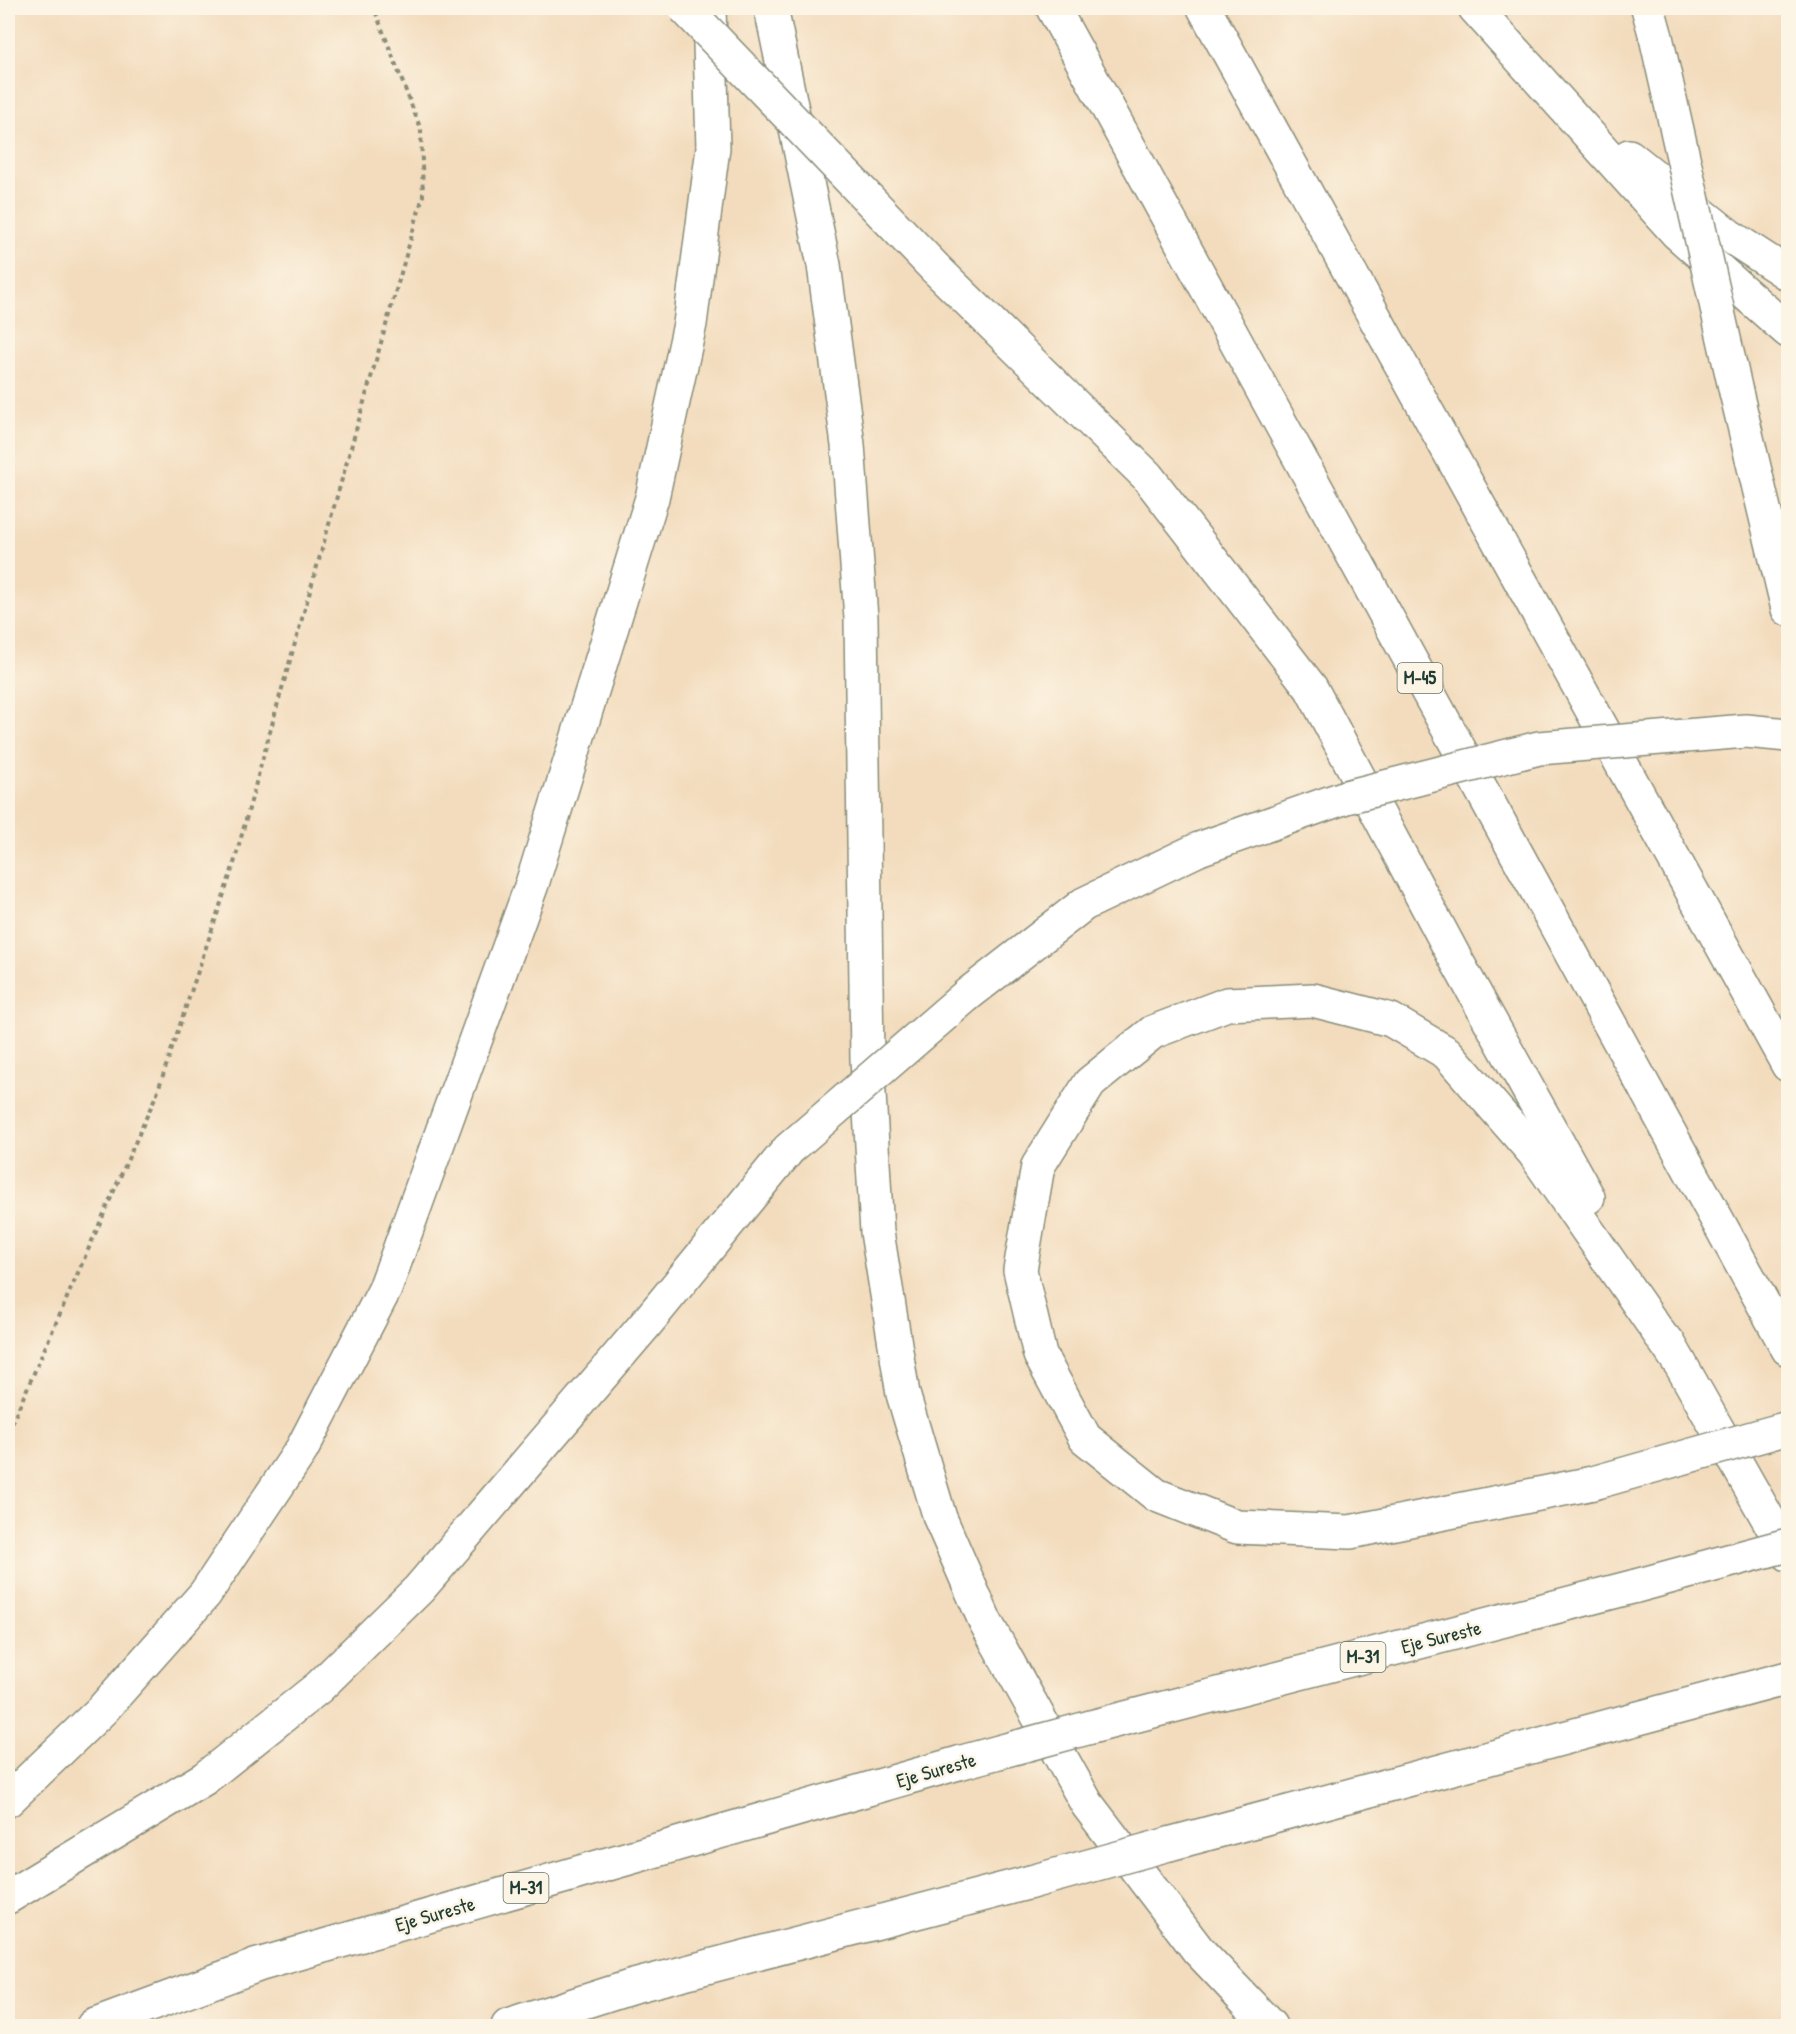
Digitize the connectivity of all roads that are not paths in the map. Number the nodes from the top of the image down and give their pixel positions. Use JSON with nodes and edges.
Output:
{"nodes":[{"id":1,"x":686,"y":8,"type":"edge"},
{"id":2,"x":709,"y":8,"type":"edge"},
{"id":3,"x":771,"y":8,"type":"edge"},
{"id":4,"x":1053,"y":8,"type":"edge"},
{"id":5,"x":1204,"y":8,"type":"edge"},
{"id":6,"x":1475,"y":8,"type":"edge"},
{"id":7,"x":1652,"y":22,"type":"edge"},
{"id":8,"x":1551,"y":93,"type":"junction"},
{"id":9,"x":1788,"y":274,"type":"edge"},
{"id":10,"x":1788,"y":331,"type":"edge"},
{"id":11,"x":1788,"y":609,"type":"edge"},
{"id":12,"x":1788,"y":735,"type":"edge"},
{"id":13,"x":1788,"y":1065,"type":"edge"},
{"id":14,"x":1788,"y":1348,"type":"edge"},
{"id":15,"x":1679,"y":1362,"type":"junction"},
{"id":16,"x":1788,"y":1428,"type":"edge"},
{"id":17,"x":1788,"y":1545,"type":"edge"},
{"id":18,"x":1788,"y":1554,"type":"edge"},
{"id":19,"x":1788,"y":1678,"type":"edge"},
{"id":20,"x":8,"y":1800,"type":"edge"},
{"id":21,"x":8,"y":1897,"type":"edge"},
{"id":22,"x":93,"y":2026,"type":"edge"},
{"id":23,"x":508,"y":2026,"type":"edge"},
{"id":24,"x":1270,"y":2026,"type":"edge"}],
"edges":[{"from":1,"to":15,"type":"highway","bridge":true},
{"from":2,"to":20,"type":"highway"},
{"from":3,"to":24,"type":"highway"},
{"from":4,"to":14,"type":"highway","number":"M-45"},
{"from":5,"to":13,"type":"highway"},
{"from":6,"to":8,"type":"highway"},
{"from":7,"to":11,"type":"highway","bridge":true},
{"from":8,"to":9,"type":"highway"},
{"from":8,"to":10,"type":"highway"},
{"from":12,"to":21,"type":"highway","bridge":true},
{"from":15,"to":16,"type":"highway","bridge":true},
{"from":15,"to":18,"type":"highway"},
{"from":17,"to":22,"type":"highway","name":"Eje Sureste","number":"M-31","bridge":true},
{"from":19,"to":23,"type":"highway","bridge":true}]}
